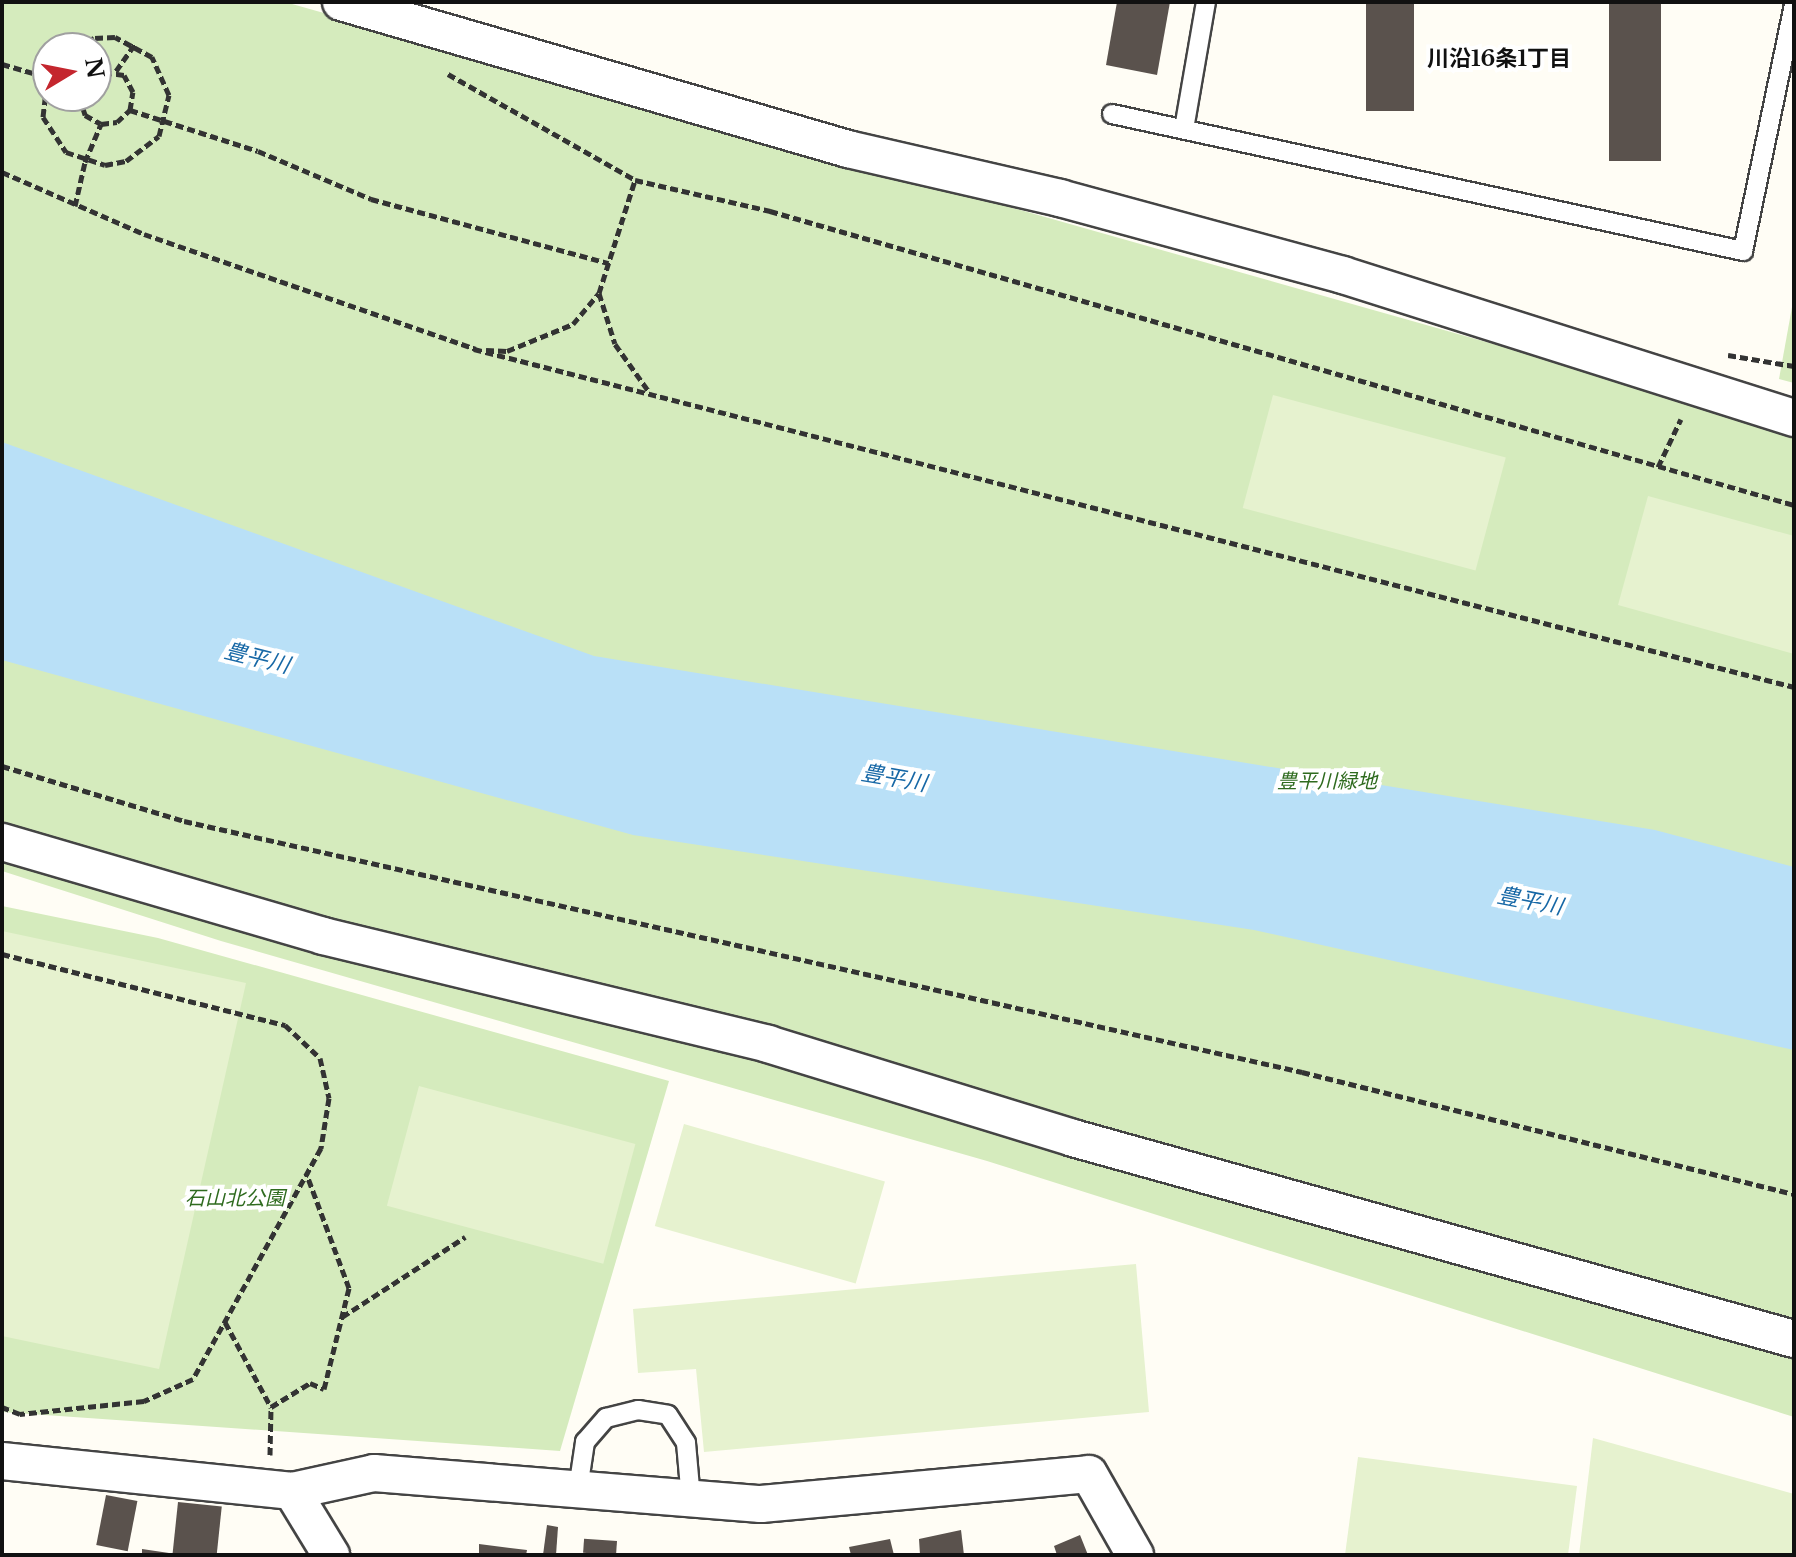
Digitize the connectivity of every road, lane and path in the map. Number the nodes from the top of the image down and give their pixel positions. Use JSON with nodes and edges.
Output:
{"nodes":[{"id":1,"x":341,"y":2,"type":"edge"},
{"id":2,"x":1206,"y":2,"type":"edge"},
{"id":3,"x":1794,"y":5,"type":"edge"},
{"id":4,"x":112,"y":41,"type":"edge"},
{"id":5,"x":135,"y":44,"type":"junction"},
{"id":6,"x":2,"y":64,"type":"edge"},
{"id":7,"x":32,"y":71,"type":"edge"},
{"id":8,"x":112,"y":71,"type":"edge"},
{"id":9,"x":116,"y":71,"type":"junction"},
{"id":10,"x":443,"y":71,"type":"dead end"},
{"id":11,"x":130,"y":110,"type":"junction"},
{"id":12,"x":43,"y":112,"type":"edge"},
{"id":13,"x":84,"y":112,"type":"edge"},
{"id":14,"x":1112,"y":114,"type":"dead end"},
{"id":15,"x":101,"y":124,"type":"junction"},
{"id":16,"x":164,"y":125,"type":"junction"},
{"id":17,"x":1184,"y":129,"type":"junction"},
{"id":18,"x":85,"y":162,"type":"junction"},
{"id":19,"x":2,"y":172,"type":"edge"},
{"id":20,"x":635,"y":180,"type":"junction"},
{"id":21,"x":75,"y":206,"type":"junction"},
{"id":22,"x":609,"y":263,"type":"junction"},
{"id":23,"x":599,"y":293,"type":"junction"},
{"id":24,"x":474,"y":349,"type":"junction"},
{"id":25,"x":1724,"y":355,"type":"dead end"},
{"id":26,"x":1794,"y":366,"type":"edge"},
{"id":27,"x":651,"y":394,"type":"junction"},
{"id":28,"x":1794,"y":418,"type":"edge"},
{"id":29,"x":1794,"y":505,"type":"edge"},
{"id":30,"x":1794,"y":687,"type":"edge"},
{"id":31,"x":2,"y":766,"type":"edge"},
{"id":32,"x":2,"y":842,"type":"edge"},
{"id":33,"x":2,"y":954,"type":"edge"},
{"id":34,"x":306,"y":1174,"type":"junction"},
{"id":35,"x":1794,"y":1194,"type":"edge"},
{"id":36,"x":465,"y":1237,"type":"dead end"},
{"id":37,"x":342,"y":1318,"type":"junction"},
{"id":38,"x":225,"y":1322,"type":"junction"},
{"id":39,"x":1794,"y":1339,"type":"edge"},
{"id":40,"x":2,"y":1407,"type":"edge"},
{"id":41,"x":271,"y":1407,"type":"junction"},
{"id":42,"x":2,"y":1461,"type":"edge"},
{"id":43,"x":578,"y":1489,"type":"junction"},
{"id":44,"x":280,"y":1490,"type":"junction"},
{"id":45,"x":691,"y":1499,"type":"junction"},
{"id":46,"x":331,"y":1555,"type":"edge"},
{"id":47,"x":1135,"y":1555,"type":"edge"}],
"edges":[{"from":1,"to":28,"type":"street"},
{"from":2,"to":17,"type":"lane"},
{"from":3,"to":17,"type":"lane"},
{"from":4,"to":5,"type":"path"},
{"from":5,"to":9,"type":"path"},
{"from":5,"to":16,"type":"path"},
{"from":6,"to":7,"type":"path"},
{"from":8,"to":9,"type":"path"},
{"from":9,"to":11,"type":"path"},
{"from":10,"to":20,"type":"path"},
{"from":11,"to":15,"type":"path"},
{"from":11,"to":16,"type":"path"},
{"from":12,"to":18,"type":"path"},
{"from":13,"to":15,"type":"path"},
{"from":14,"to":17,"type":"lane"},
{"from":15,"to":18,"type":"path"},
{"from":16,"to":18,"type":"path"},
{"from":16,"to":22,"type":"path"},
{"from":18,"to":21,"type":"path"},
{"from":19,"to":21,"type":"path"},
{"from":20,"to":22,"type":"path"},
{"from":20,"to":29,"type":"path"},
{"from":21,"to":24,"type":"path"},
{"from":22,"to":23,"type":"path"},
{"from":23,"to":24,"type":"path"},
{"from":23,"to":27,"type":"path"},
{"from":24,"to":27,"type":"path"},
{"from":25,"to":26,"type":"path"},
{"from":27,"to":30,"type":"path"},
{"from":31,"to":35,"type":"path"},
{"from":32,"to":39,"type":"street"},
{"from":33,"to":34,"type":"path"},
{"from":34,"to":37,"type":"path"},
{"from":34,"to":38,"type":"path"},
{"from":36,"to":37,"type":"path"},
{"from":37,"to":41,"type":"path"},
{"from":38,"to":40,"type":"path"},
{"from":38,"to":41,"type":"path"},
{"from":41,"to":44,"type":"path"},
{"from":42,"to":44,"type":"street"},
{"from":43,"to":44,"type":"street"},
{"from":43,"to":45,"type":"street"},
{"from":43,"to":45,"type":"lane"},
{"from":44,"to":46,"type":"street"},
{"from":45,"to":47,"type":"street"}]}
